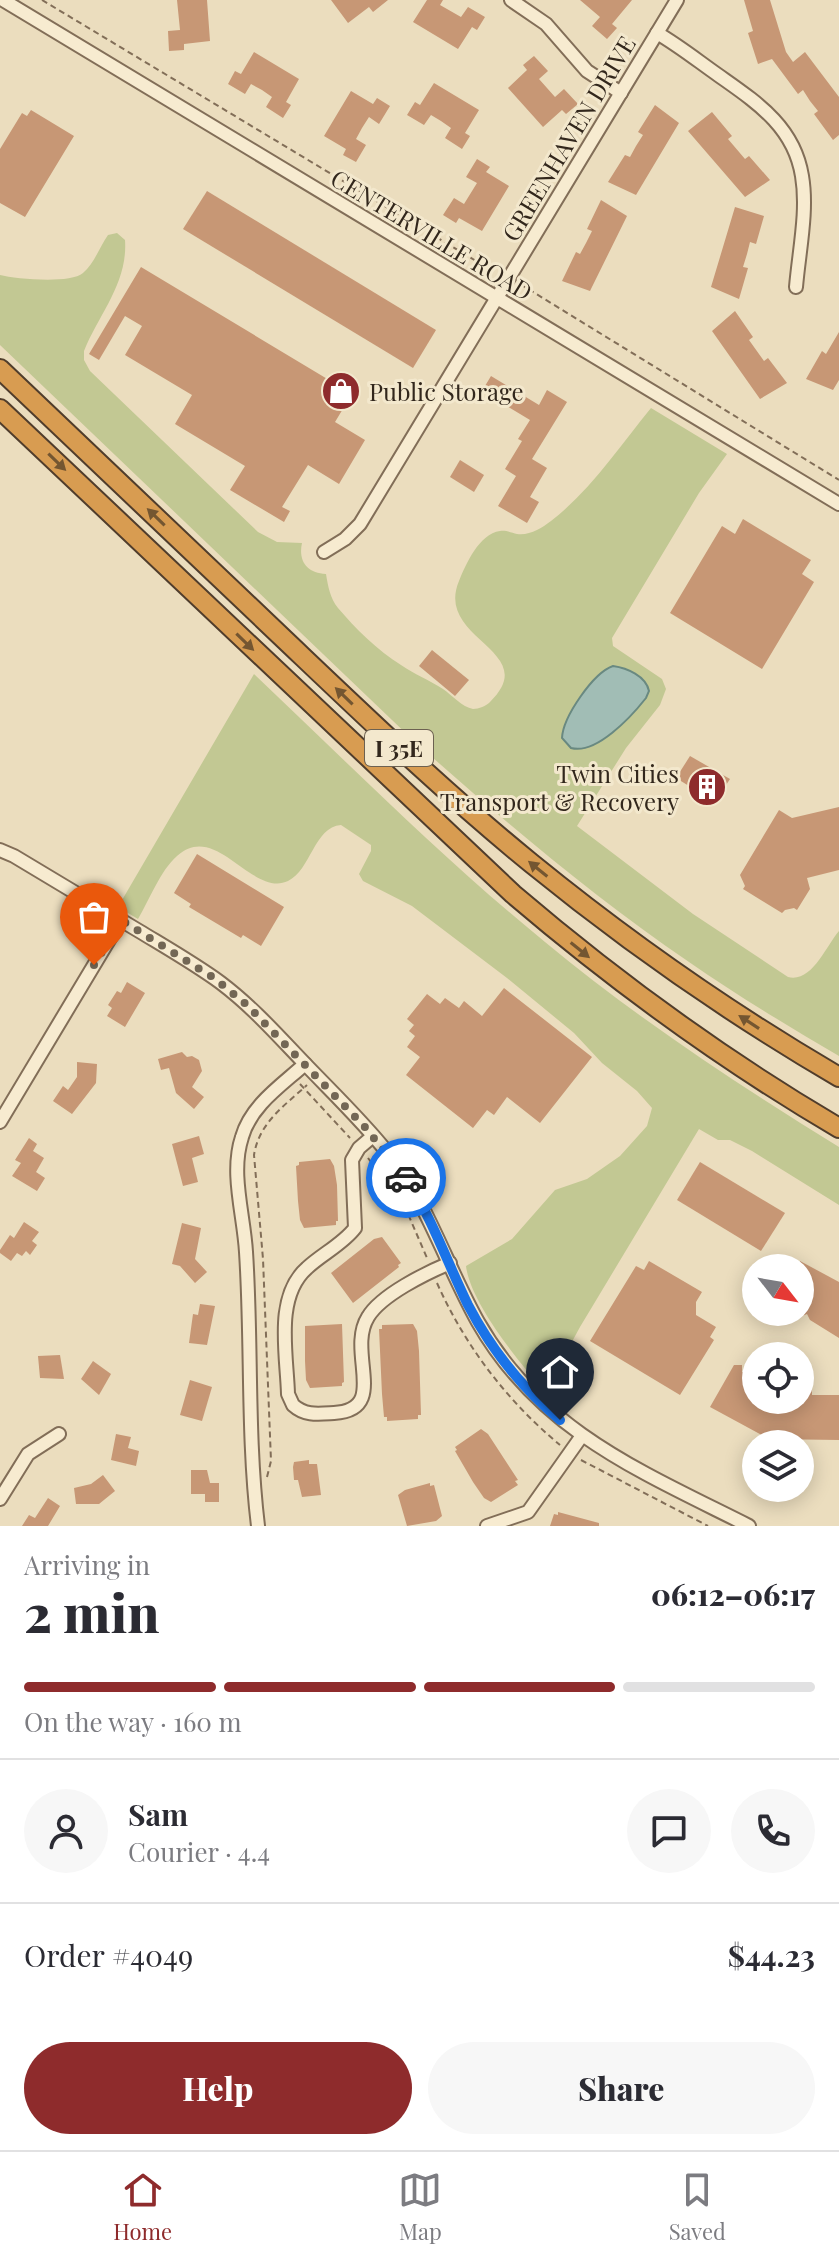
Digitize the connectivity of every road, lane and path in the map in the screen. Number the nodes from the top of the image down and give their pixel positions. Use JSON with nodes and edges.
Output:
{"nodes":[{"id":1,"x":3,"y":0,"type":"edge"},
{"id":2,"x":42,"y":0,"type":"edge"},
{"id":3,"x":511,"y":0,"type":"edge"},
{"id":4,"x":677,"y":0,"type":"edge"},
{"id":5,"x":657,"y":33,"type":"junction"},
{"id":6,"x":621,"y":93,"type":"junction"},
{"id":7,"x":488,"y":269,"type":"dead end"},
{"id":8,"x":796,"y":287,"type":"dead end"},
{"id":9,"x":529,"y":289,"type":"dead end"},
{"id":10,"x":497,"y":298,"type":"junction"},
{"id":11,"x":0,"y":369,"type":"edge"},
{"id":12,"x":0,"y":409,"type":"edge"},
{"id":13,"x":839,"y":480,"type":"edge"},
{"id":14,"x":839,"y":504,"type":"edge"},
{"id":15,"x":324,"y":552,"type":"dead end"},
{"id":16,"x":0,"y":850,"type":"edge"},
{"id":17,"x":121,"y":920,"type":"junction"},
{"id":18,"x":782,"y":1043,"type":"junction"},
{"id":19,"x":305,"y":1064,"type":"junction"},
{"id":20,"x":839,"y":1070,"type":"edge"},
{"id":21,"x":839,"y":1077,"type":"edge"},
{"id":22,"x":760,"y":1079,"type":"junction"},
{"id":23,"x":0,"y":1122,"type":"edge"},
{"id":24,"x":839,"y":1128,"type":"edge"},
{"id":25,"x":839,"y":1135,"type":"edge"},
{"id":26,"x":373,"y":1136,"type":"junction"},
{"id":27,"x":352,"y":1141,"type":"dead end"},
{"id":28,"x":367,"y":1158,"type":"dead end"},
{"id":29,"x":428,"y":1261,"type":"dead end"},
{"id":30,"x":450,"y":1263,"type":"junction"},
{"id":31,"x":436,"y":1280,"type":"dead end"},
{"id":32,"x":59,"y":1434,"type":"dead end"},
{"id":33,"x":581,"y":1437,"type":"junction"},
{"id":34,"x":563,"y":1448,"type":"dead end"},
{"id":35,"x":578,"y":1459,"type":"dead end"},
{"id":36,"x":266,"y":1482,"type":"dead end"},
{"id":37,"x":0,"y":1499,"type":"edge"},
{"id":38,"x":258,"y":1526,"type":"edge"},
{"id":39,"x":487,"y":1526,"type":"edge"},
{"id":40,"x":708,"y":1526,"type":"edge"},
{"id":41,"x":749,"y":1526,"type":"edge"}],
"edges":[{"from":1,"to":10,"type":"street","name":"CENTERVILLE ROAD"},
{"from":2,"to":7,"type":"path"},
{"from":3,"to":6,"type":"street"},
{"from":4,"to":5,"type":"street","name":"GREENHAVEN DRIVE"},
{"from":5,"to":6,"type":"street","name":"GREENHAVEN DRIVE"},
{"from":5,"to":8,"type":"street"},
{"from":6,"to":10,"type":"street","name":"GREENHAVEN DRIVE"},
{"from":9,"to":13,"type":"path"},
{"from":10,"to":14,"type":"street","name":"CENTERVILLE ROAD"},
{"from":10,"to":15,"type":"street","name":"GREENHAVEN DRIVE"},
{"from":18,"to":11,"type":"highway","number":"I 35E","one_way":true},
{"from":12,"to":22,"type":"highway","number":"I 35E","one_way":true},
{"from":16,"to":17,"type":"street"},
{"from":17,"to":19,"type":"street"},
{"from":17,"to":23,"type":"street"},
{"from":18,"to":20,"type":"highway"},
{"from":18,"to":21,"type":"highway","number":"I 35E"},
{"from":19,"to":26,"type":"street"},
{"from":19,"to":38,"type":"street"},
{"from":22,"to":24,"type":"highway","number":"I 35E"},
{"from":22,"to":25,"type":"highway"},
{"from":26,"to":30,"type":"street"},
{"from":26,"to":30,"type":"street"},
{"from":27,"to":36,"type":"path"},
{"from":28,"to":29,"type":"path"},
{"from":30,"to":33,"type":"street"},
{"from":31,"to":34,"type":"path"},
{"from":32,"to":37,"type":"street"},
{"from":33,"to":39,"type":"street"},
{"from":33,"to":41,"type":"street"},
{"from":35,"to":40,"type":"path"}]}
